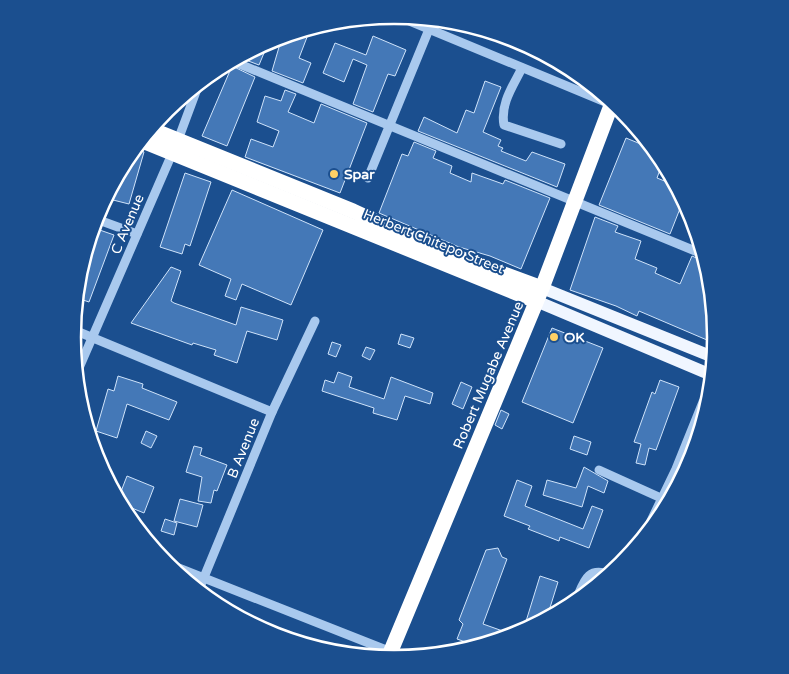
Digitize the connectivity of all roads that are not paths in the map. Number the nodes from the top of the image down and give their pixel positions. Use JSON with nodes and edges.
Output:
{"nodes":[{"id":1,"x":431,"y":26,"type":"edge"},
{"id":2,"x":242,"y":64,"type":"edge"},
{"id":3,"x":522,"y":68,"type":"junction"},
{"id":4,"x":196,"y":95,"type":"edge"},
{"id":5,"x":597,"y":98,"type":"edge"},
{"id":6,"x":612,"y":112,"type":"edge"},
{"id":7,"x":391,"y":124,"type":"junction"},
{"id":8,"x":157,"y":133,"type":"edge"},
{"id":9,"x":149,"y":143,"type":"edge"},
{"id":10,"x":561,"y":144,"type":"dead end"},
{"id":11,"x":175,"y":146,"type":"junction"},
{"id":12,"x":368,"y":178,"type":"dead end"},
{"id":13,"x":575,"y":201,"type":"junction"},
{"id":14,"x":103,"y":222,"type":"edge"},
{"id":15,"x":138,"y":234,"type":"junction"},
{"id":16,"x":696,"y":251,"type":"edge"},
{"id":17,"x":539,"y":294,"type":"junction"},
{"id":18,"x":315,"y":321,"type":"dead end"},
{"id":19,"x":81,"y":333,"type":"edge"},
{"id":20,"x":91,"y":338,"type":"junction"},
{"id":21,"x":707,"y":355,"type":"edge"},
{"id":22,"x":82,"y":360,"type":"edge"},
{"id":23,"x":706,"y":372,"type":"edge"},
{"id":24,"x":272,"y":412,"type":"junction"},
{"id":25,"x":696,"y":421,"type":"edge"},
{"id":26,"x":599,"y":470,"type":"dead end"},
{"id":27,"x":661,"y":498,"type":"junction"},
{"id":28,"x":656,"y":510,"type":"edge"},
{"id":29,"x":602,"y":572,"type":"edge"},
{"id":30,"x":202,"y":583,"type":"edge"},
{"id":31,"x":581,"y":589,"type":"edge"},
{"id":32,"x":381,"y":650,"type":"edge"},
{"id":33,"x":396,"y":650,"type":"edge"}],
"edges":[{"from":1,"to":3,"type":"street"},
{"from":1,"to":7,"type":"street"},
{"from":2,"to":7,"type":"street"},
{"from":3,"to":5,"type":"street"},
{"from":3,"to":10,"type":"street"},
{"from":4,"to":11,"type":"street","name":"C Avenue"},
{"from":6,"to":13,"type":"highway","name":"Robert Mugabe Avenue"},
{"from":7,"to":12,"type":"street"},
{"from":7,"to":13,"type":"street"},
{"from":8,"to":11,"type":"highway","name":"Herbert Chitepo Street"},
{"from":9,"to":11,"type":"highway","name":"Herbert Chitepo Street"},
{"from":11,"to":15,"type":"street","name":"C Avenue"},
{"from":11,"to":17,"type":"highway","name":"Herbert Chitepo Street"},
{"from":13,"to":16,"type":"street"},
{"from":13,"to":17,"type":"highway","name":"Robert Mugabe Avenue"},
{"from":14,"to":15,"type":"street"},
{"from":15,"to":20,"type":"street","name":"C Avenue"},
{"from":17,"to":21,"type":"main road","name":"Herbert Chitepo Street"},
{"from":17,"to":23,"type":"main road","name":"Herbert Chitepo Street"},
{"from":17,"to":33,"type":"highway","name":"Robert Mugabe Avenue"},
{"from":18,"to":24,"type":"street","name":"B Avenue"},
{"from":19,"to":20,"type":"street"},
{"from":20,"to":22,"type":"street","name":"C Avenue"},
{"from":20,"to":24,"type":"street"},
{"from":24,"to":30,"type":"street","name":"B Avenue"},
{"from":25,"to":27,"type":"street"},
{"from":26,"to":27,"type":"street"},
{"from":27,"to":28,"type":"street"},
{"from":29,"to":31,"type":"street"},
{"from":30,"to":32,"type":"street"}]}
